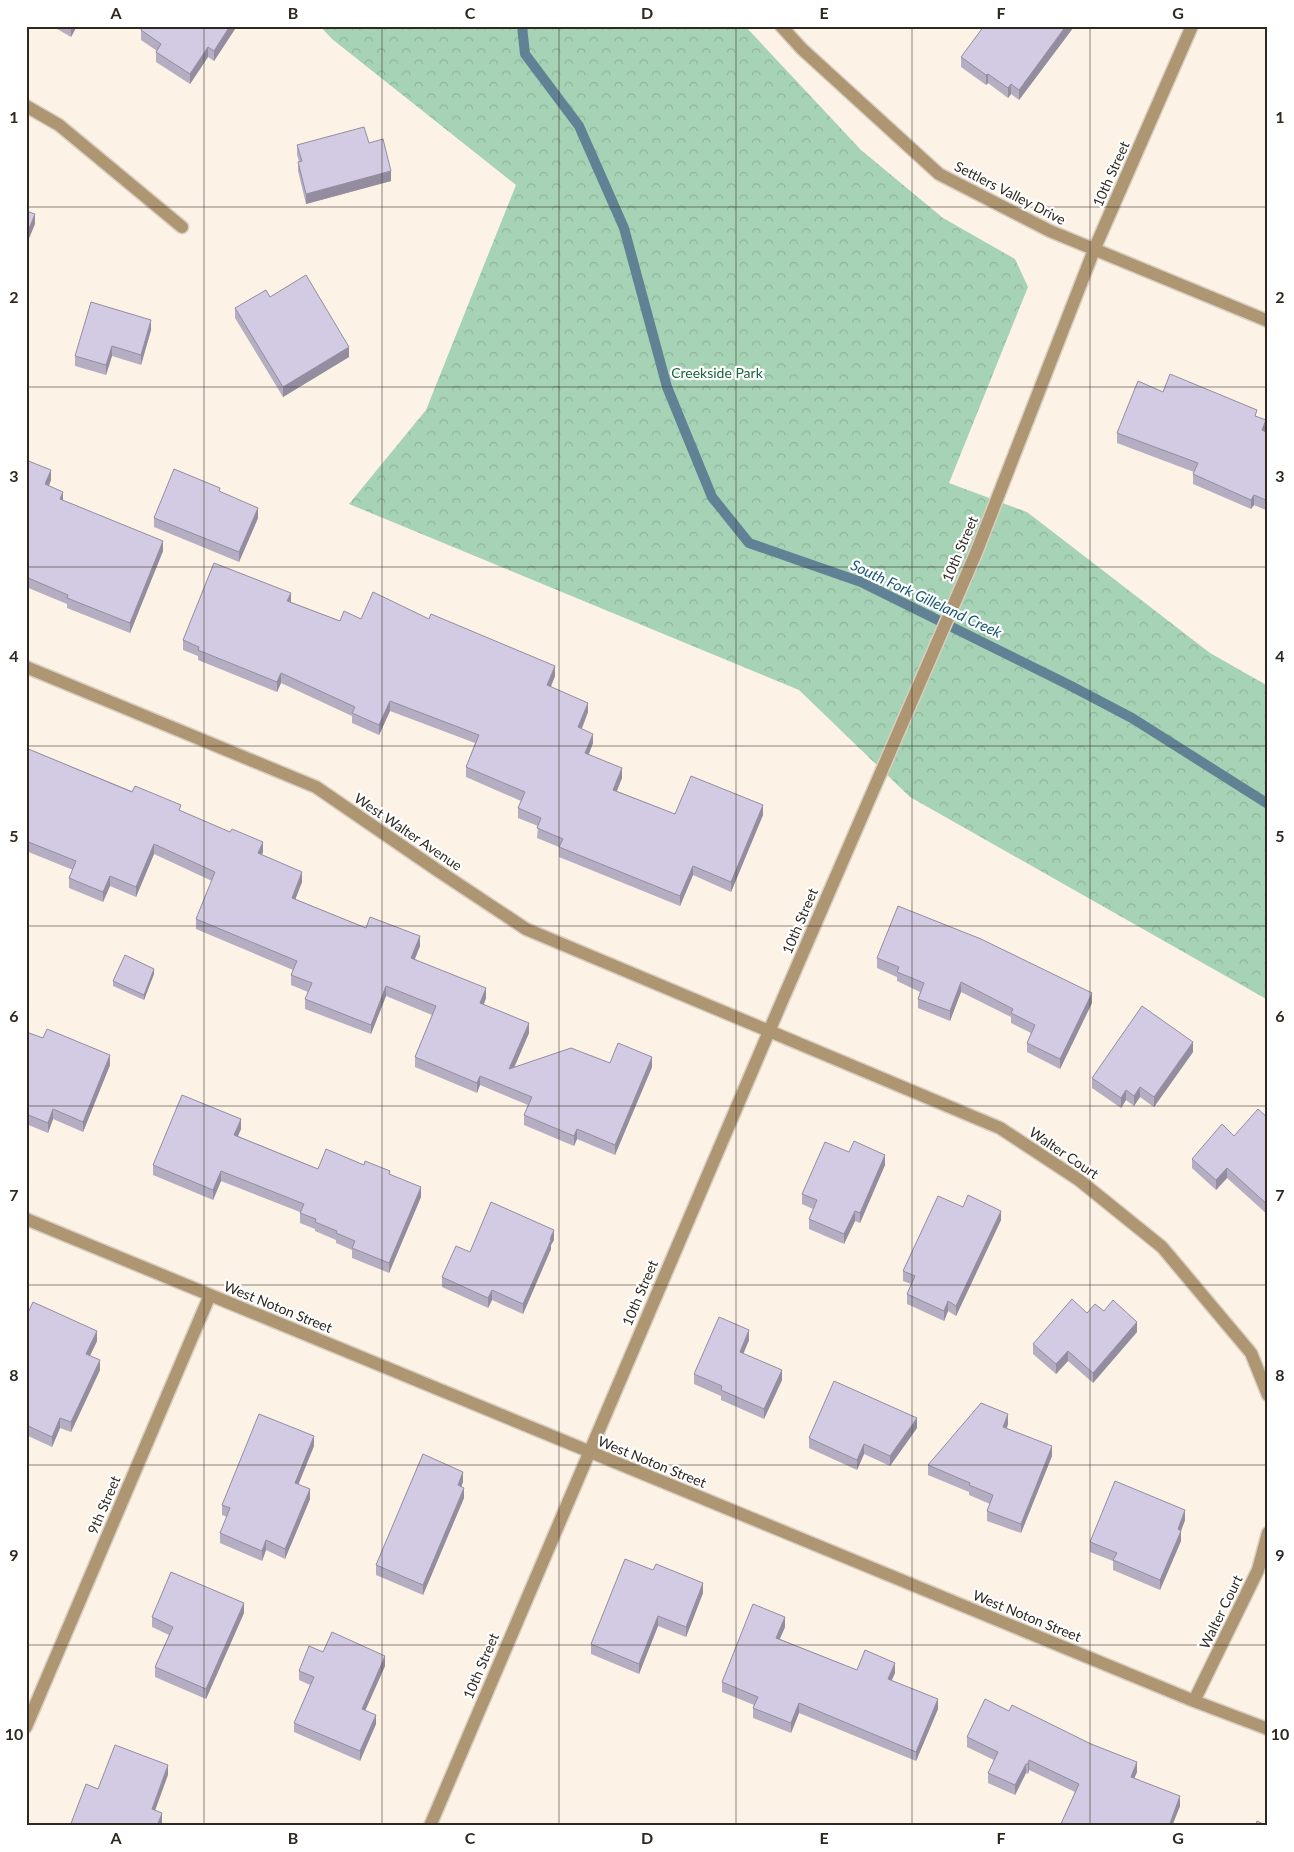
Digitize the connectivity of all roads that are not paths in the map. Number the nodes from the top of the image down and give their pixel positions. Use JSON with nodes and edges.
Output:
{"nodes":[{"id":1,"x":781,"y":26,"type":"edge"},
{"id":2,"x":1192,"y":26,"type":"edge"},
{"id":3,"x":26,"y":106,"type":"edge"},
{"id":4,"x":182,"y":227,"type":"dead end"},
{"id":5,"x":1094,"y":250,"type":"junction"},
{"id":6,"x":1268,"y":321,"type":"edge"},
{"id":7,"x":26,"y":667,"type":"edge"},
{"id":8,"x":769,"y":1031,"type":"junction"},
{"id":9,"x":26,"y":1219,"type":"edge"},
{"id":10,"x":210,"y":1295,"type":"junction"},
{"id":11,"x":1268,"y":1395,"type":"edge"},
{"id":12,"x":589,"y":1452,"type":"junction"},
{"id":13,"x":1268,"y":1533,"type":"edge"},
{"id":14,"x":1194,"y":1701,"type":"junction"},
{"id":15,"x":26,"y":1727,"type":"edge"},
{"id":16,"x":1268,"y":1729,"type":"edge"},
{"id":17,"x":430,"y":1826,"type":"edge"}],
"edges":[{"from":1,"to":5,"type":"street","name":"Settlers Valley Drive"},
{"from":2,"to":5,"type":"street","name":"10th Street"},
{"from":3,"to":4,"type":"street"},
{"from":5,"to":6,"type":"street","name":"Settlers Valley Drive"},
{"from":5,"to":8,"type":"street","name":"10th Street"},
{"from":7,"to":8,"type":"street","name":"West Walter Avenue"},
{"from":8,"to":11,"type":"street","name":"Walter Court"},
{"from":8,"to":12,"type":"street","name":"10th Street"},
{"from":9,"to":10,"type":"street","name":"West Noton Street"},
{"from":10,"to":12,"type":"street","name":"West Noton Street"},
{"from":10,"to":15,"type":"street","name":"9th Street"},
{"from":12,"to":14,"type":"street","name":"West Noton Street"},
{"from":12,"to":17,"type":"street","name":"10th Street"},
{"from":13,"to":14,"type":"street","name":"Walter Court"},
{"from":14,"to":16,"type":"street","name":"West Noton Street"}]}
